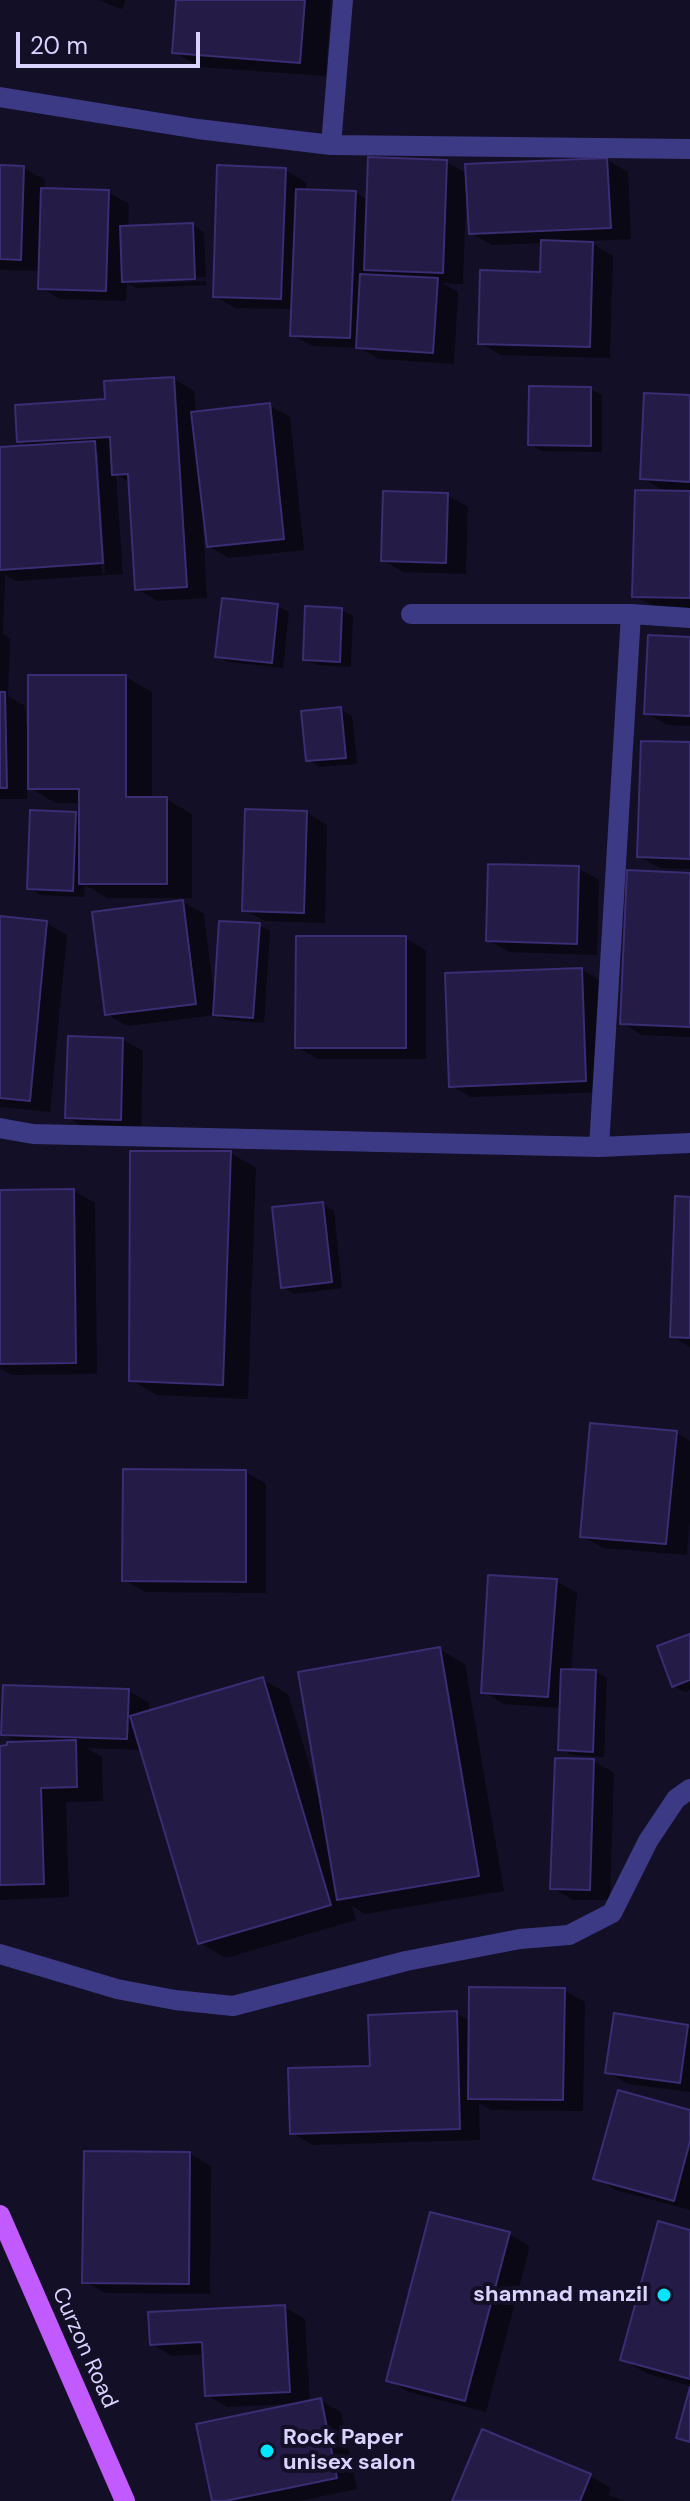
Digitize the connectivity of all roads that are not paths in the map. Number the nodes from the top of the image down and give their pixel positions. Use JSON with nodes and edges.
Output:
{"nodes":[{"id":1,"x":343,"y":0,"type":"edge"},
{"id":2,"x":0,"y":97,"type":"edge"},
{"id":3,"x":331,"y":145,"type":"junction"},
{"id":4,"x":690,"y":149,"type":"edge"},
{"id":5,"x":411,"y":614,"type":"dead end"},
{"id":6,"x":631,"y":614,"type":"junction"},
{"id":7,"x":690,"y":618,"type":"edge"},
{"id":8,"x":0,"y":1128,"type":"edge"},
{"id":9,"x":690,"y":1143,"type":"edge"},
{"id":10,"x":599,"y":1147,"type":"junction"},
{"id":11,"x":690,"y":1789,"type":"edge"},
{"id":12,"x":0,"y":1954,"type":"edge"},
{"id":13,"x":0,"y":2215,"type":"edge"},
{"id":14,"x":125,"y":2501,"type":"edge"}],
"edges":[{"from":1,"to":3,"type":"street"},
{"from":2,"to":3,"type":"street"},
{"from":3,"to":4,"type":"street"},
{"from":5,"to":6,"type":"street"},
{"from":6,"to":7,"type":"street"},
{"from":6,"to":10,"type":"street"},
{"from":8,"to":10,"type":"street"},
{"from":9,"to":10,"type":"street"},
{"from":11,"to":12,"type":"street"},
{"from":13,"to":14,"type":"main road","name":"Curzon Road"}]}
